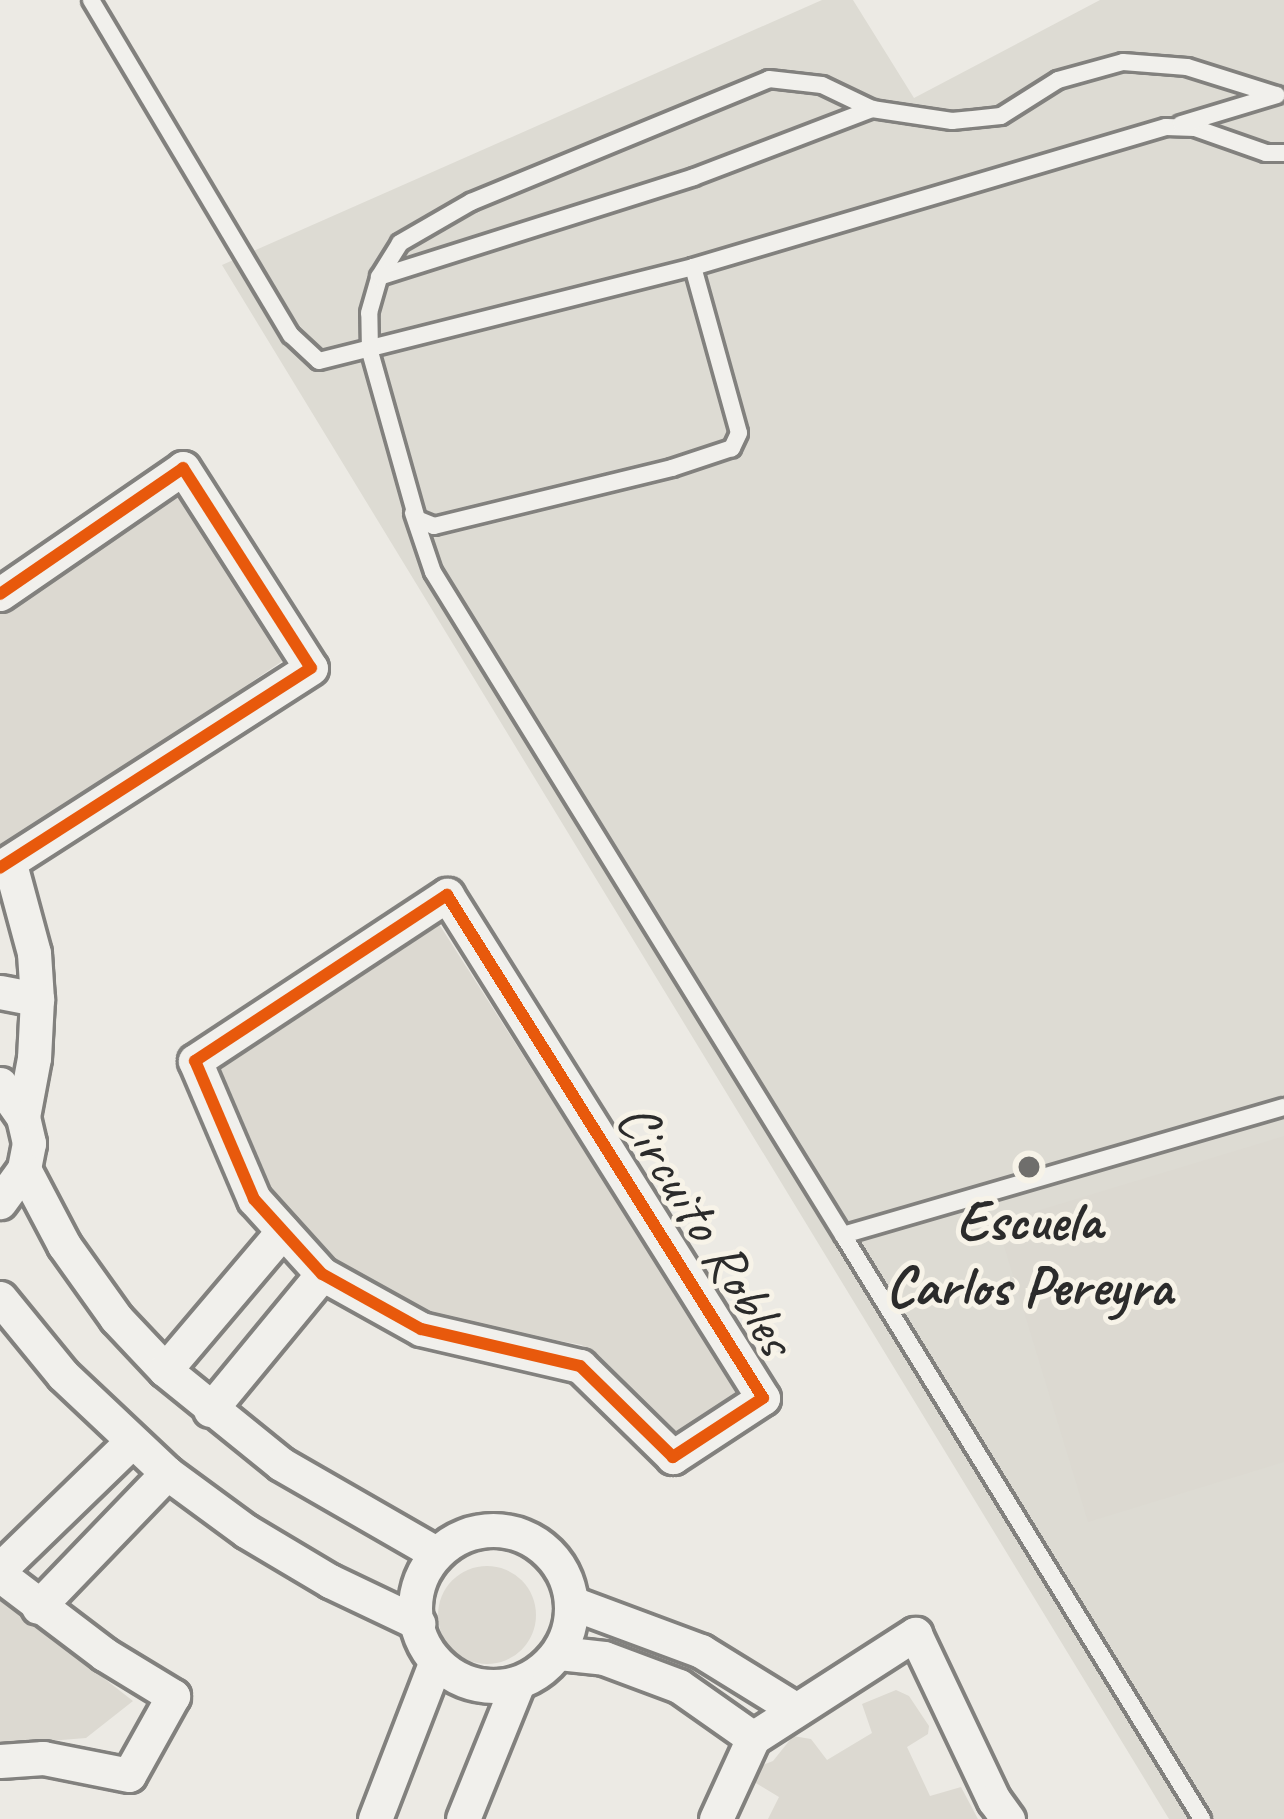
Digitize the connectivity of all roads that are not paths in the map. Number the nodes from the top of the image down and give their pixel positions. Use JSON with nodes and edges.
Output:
{"nodes":[{"id":1,"x":91,"y":0,"type":"edge"},
{"id":2,"x":1280,"y":94,"type":"edge"},
{"id":3,"x":872,"y":109,"type":"junction"},
{"id":4,"x":1180,"y":124,"type":"junction"},
{"id":5,"x":1284,"y":153,"type":"edge"},
{"id":6,"x":693,"y":267,"type":"junction"},
{"id":7,"x":379,"y":277,"type":"junction"},
{"id":8,"x":370,"y":352,"type":"junction"},
{"id":9,"x":412,"y":512,"type":"junction"},
{"id":10,"x":0,"y":594,"type":"edge"},
{"id":11,"x":5,"y":866,"type":"edge"},
{"id":12,"x":0,"y":992,"type":"edge"},
{"id":13,"x":38,"y":999,"type":"junction"},
{"id":14,"x":0,"y":1084,"type":"edge"},
{"id":15,"x":1284,"y":1107,"type":"edge"},
{"id":16,"x":23,"y":1117,"type":"junction"},
{"id":17,"x":24,"y":1169,"type":"junction"},
{"id":18,"x":0,"y":1202,"type":"edge"},
{"id":19,"x":283,"y":1232,"type":"junction"},
{"id":20,"x":843,"y":1235,"type":"junction"},
{"id":21,"x":322,"y":1274,"type":"junction"},
{"id":22,"x":0,"y":1298,"type":"edge"},
{"id":23,"x":165,"y":1370,"type":"junction"},
{"id":24,"x":210,"y":1410,"type":"junction"},
{"id":25,"x":131,"y":1442,"type":"junction"},
{"id":26,"x":167,"y":1473,"type":"junction"},
{"id":27,"x":436,"y":1553,"type":"junction"},
{"id":28,"x":0,"y":1572,"type":"edge"},
{"id":29,"x":572,"y":1604,"type":"junction"},
{"id":30,"x":38,"y":1607,"type":"junction"},
{"id":31,"x":418,"y":1623,"type":"junction"},
{"id":32,"x":701,"y":1652,"type":"junction"},
{"id":33,"x":559,"y":1653,"type":"junction"},
{"id":34,"x":434,"y":1666,"type":"junction"},
{"id":35,"x":518,"y":1683,"type":"junction"},
{"id":36,"x":679,"y":1686,"type":"junction"},
{"id":37,"x":795,"y":1709,"type":"junction"},
{"id":38,"x":753,"y":1738,"type":"junction"},
{"id":39,"x":0,"y":1761,"type":"edge"},
{"id":40,"x":380,"y":1818,"type":"edge"},
{"id":41,"x":463,"y":1819,"type":"edge"},
{"id":42,"x":716,"y":1819,"type":"edge"},
{"id":43,"x":1008,"y":1819,"type":"edge"},
{"id":44,"x":1202,"y":1819,"type":"edge"}],
"edges":[{"from":1,"to":8,"type":"lane"},
{"from":2,"to":3,"type":"lane"},
{"from":2,"to":4,"type":"lane"},
{"from":3,"to":7,"type":"lane"},
{"from":3,"to":7,"type":"lane"},
{"from":4,"to":5,"type":"lane"},
{"from":4,"to":6,"type":"lane"},
{"from":6,"to":8,"type":"lane"},
{"from":6,"to":9,"type":"lane"},
{"from":7,"to":8,"type":"lane"},
{"from":8,"to":9,"type":"lane"},
{"from":9,"to":20,"type":"lane"},
{"from":10,"to":11,"type":"street"},
{"from":11,"to":13,"type":"street"},
{"from":12,"to":13,"type":"street"},
{"from":13,"to":16,"type":"street"},
{"from":14,"to":16,"type":"street"},
{"from":15,"to":20,"type":"lane"},
{"from":16,"to":17,"type":"street"},
{"from":17,"to":18,"type":"street"},
{"from":17,"to":23,"type":"street"},
{"from":19,"to":21,"type":"street","name":"Circuito Robles"},
{"from":19,"to":21,"type":"street","name":"Circuito Robles"},
{"from":19,"to":23,"type":"street"},
{"from":20,"to":44,"type":"lane"},
{"from":21,"to":24,"type":"street"},
{"from":22,"to":25,"type":"street"},
{"from":23,"to":24,"type":"street"},
{"from":24,"to":27,"type":"street"},
{"from":25,"to":26,"type":"street"},
{"from":25,"to":28,"type":"street"},
{"from":26,"to":30,"type":"street"},
{"from":26,"to":31,"type":"street"},
{"from":27,"to":29,"type":"street"},
{"from":27,"to":31,"type":"street"},
{"from":28,"to":30,"type":"street"},
{"from":29,"to":32,"type":"street"},
{"from":29,"to":33,"type":"street"},
{"from":30,"to":39,"type":"street"},
{"from":31,"to":34,"type":"street"},
{"from":32,"to":36,"type":"street"},
{"from":32,"to":37,"type":"street"},
{"from":33,"to":35,"type":"street"},
{"from":33,"to":36,"type":"street"},
{"from":34,"to":35,"type":"street"},
{"from":34,"to":40,"type":"street"},
{"from":35,"to":41,"type":"street"},
{"from":36,"to":38,"type":"street"},
{"from":37,"to":38,"type":"street"},
{"from":37,"to":43,"type":"street"},
{"from":38,"to":42,"type":"street"}]}
